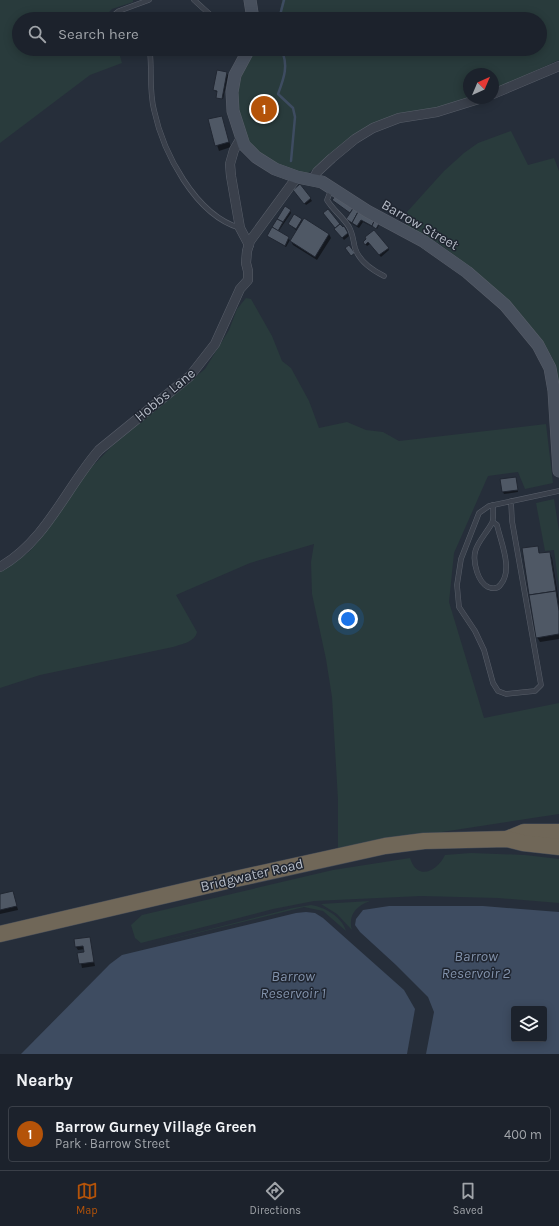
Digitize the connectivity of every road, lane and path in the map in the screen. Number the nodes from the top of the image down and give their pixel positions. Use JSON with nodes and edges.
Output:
{"nodes":[{"id":1,"x":149,"y":0,"type":"edge"},
{"id":2,"x":194,"y":0,"type":"edge"},
{"id":3,"x":250,"y":0,"type":"edge"},
{"id":4,"x":118,"y":12,"type":"edge"},
{"id":5,"x":207,"y":12,"type":"edge"},
{"id":6,"x":252,"y":12,"type":"edge"},
{"id":7,"x":150,"y":56,"type":"edge"},
{"id":8,"x":246,"y":56,"type":"edge"},
{"id":9,"x":559,"y":66,"type":"edge"},
{"id":10,"x":499,"y":91,"type":"edge"},
{"id":11,"x":463,"y":104,"type":"edge"},
{"id":12,"x":241,"y":138,"type":"junction"},
{"id":13,"x":297,"y":177,"type":"junction"},
{"id":14,"x":313,"y":180,"type":"junction"},
{"id":15,"x":332,"y":188,"type":"junction"},
{"id":16,"x":240,"y":228,"type":"junction"},
{"id":17,"x":249,"y":245,"type":"junction"},
{"id":18,"x":384,"y":276,"type":"dead end"},
{"id":19,"x":559,"y":471,"type":"edge"},
{"id":20,"x":559,"y":491,"type":"edge"},
{"id":21,"x":511,"y":501,"type":"junction"},
{"id":22,"x":493,"y":505,"type":"junction"},
{"id":23,"x":493,"y":522,"type":"junction"},
{"id":24,"x":0,"y":567,"type":"edge"},
{"id":25,"x":559,"y":832,"type":"edge"},
{"id":26,"x":507,"y":839,"type":"junction"},
{"id":27,"x":523,"y":843,"type":"junction"},
{"id":28,"x":559,"y":848,"type":"edge"},
{"id":29,"x":559,"y":852,"type":"edge"},
{"id":30,"x":0,"y":934,"type":"edge"}],
"edges":[{"from":1,"to":4,"type":"lane"},
{"from":2,"to":5,"type":"lane"},
{"from":3,"to":6,"type":"main road"},
{"from":7,"to":16,"type":"lane"},
{"from":8,"to":12,"type":"main road","name":"Barrow Street"},
{"from":9,"to":10,"type":"street"},
{"from":11,"to":14,"type":"street"},
{"from":12,"to":13,"type":"main road","name":"Barrow Street"},
{"from":12,"to":16,"type":"street"},
{"from":13,"to":14,"type":"main road","name":"Barrow Street"},
{"from":13,"to":17,"type":"street","name":"Hobbs Lane"},
{"from":14,"to":15,"type":"main road","name":"Barrow Street"},
{"from":15,"to":18,"type":"lane"},
{"from":15,"to":19,"type":"main road","name":"Barrow Street"},
{"from":16,"to":17,"type":"street"},
{"from":17,"to":24,"type":"street","name":"Hobbs Lane"},
{"from":20,"to":21,"type":"lane"},
{"from":21,"to":22,"type":"lane"},
{"from":21,"to":22,"type":"lane"},
{"from":22,"to":23,"type":"lane"},
{"from":23,"to":23,"type":"lane"},
{"from":25,"to":26,"type":"highway","name":"Bridgwater Road"},
{"from":26,"to":27,"type":"highway","name":"Bridgwater Road"},
{"from":26,"to":30,"type":"highway","name":"Bridgwater Road"},
{"from":27,"to":28,"type":"highway","name":"Bridgwater Road"},
{"from":27,"to":29,"type":"highway"}]}
